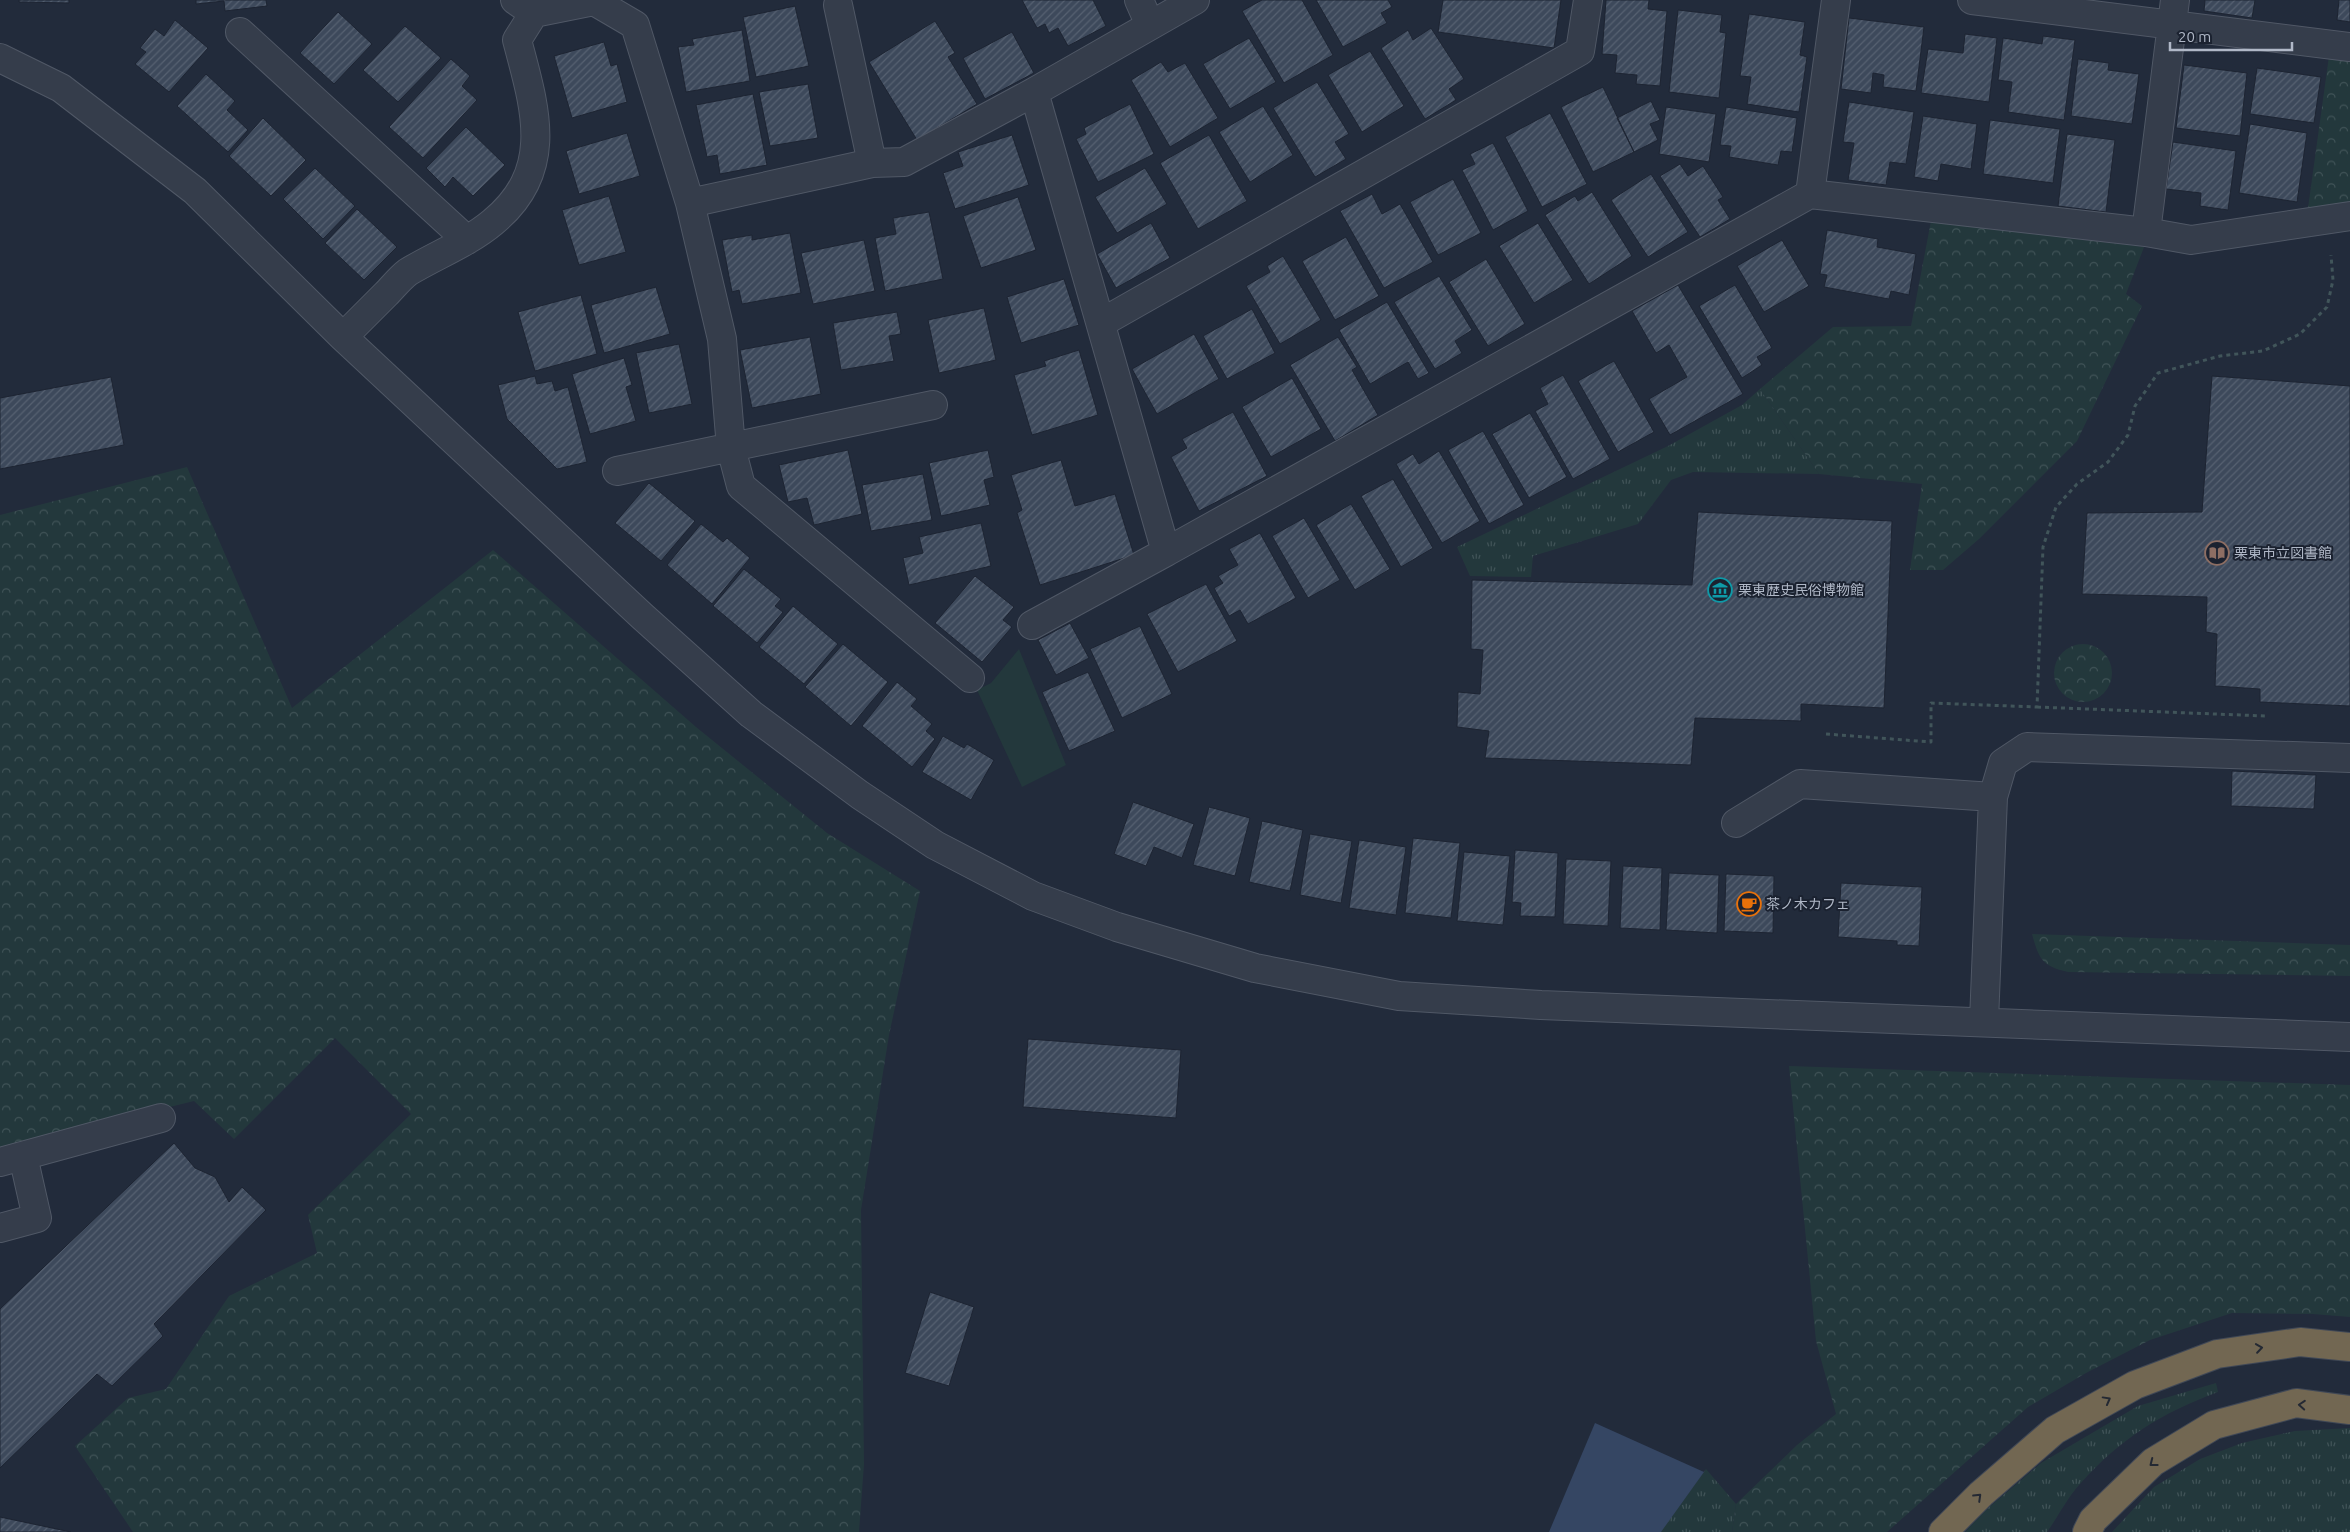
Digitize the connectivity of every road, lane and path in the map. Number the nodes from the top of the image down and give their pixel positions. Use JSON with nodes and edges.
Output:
{"nodes":[{"id":1,"x":1139,"y":0,"type":"edge"},
{"id":2,"x":1195,"y":0,"type":"edge"},
{"id":3,"x":1588,"y":0,"type":"edge"},
{"id":4,"x":1836,"y":0,"type":"edge"},
{"id":5,"x":1972,"y":0,"type":"edge"},
{"id":6,"x":838,"y":5,"type":"dead end"},
{"id":7,"x":525,"y":6,"type":"edge"},
{"id":8,"x":2173,"y":13,"type":"edge"},
{"id":9,"x":1150,"y":25,"type":"junction"},
{"id":10,"x":240,"y":32,"type":"dead end"},
{"id":11,"x":2350,"y":47,"type":"edge"},
{"id":12,"x":0,"y":58,"type":"edge"},
{"id":13,"x":1034,"y":92,"type":"junction"},
{"id":14,"x":872,"y":163,"type":"junction"},
{"id":15,"x":1810,"y":194,"type":"junction"},
{"id":16,"x":690,"y":203,"type":"junction"},
{"id":17,"x":2339,"y":218,"type":"edge"},
{"id":18,"x":2146,"y":232,"type":"junction"},
{"id":19,"x":467,"y":240,"type":"junction"},
{"id":20,"x":1102,"y":323,"type":"junction"},
{"id":21,"x":343,"y":337,"type":"junction"},
{"id":22,"x":933,"y":405,"type":"dead end"},
{"id":23,"x":731,"y":448,"type":"junction"},
{"id":24,"x":617,"y":471,"type":"dead end"},
{"id":25,"x":1166,"y":552,"type":"junction"},
{"id":26,"x":1032,"y":625,"type":"dead end"},
{"id":27,"x":970,"y":678,"type":"dead end"},
{"id":28,"x":2037,"y":707,"type":"junction"},
{"id":29,"x":2266,"y":716,"type":"dead end"},
{"id":30,"x":1826,"y":734,"type":"dead end"},
{"id":31,"x":2350,"y":758,"type":"edge"},
{"id":32,"x":1993,"y":797,"type":"junction"},
{"id":33,"x":1736,"y":823,"type":"dead end"},
{"id":34,"x":1984,"y":1021,"type":"junction"},
{"id":35,"x":2350,"y":1037,"type":"edge"},
{"id":36,"x":161,"y":1118,"type":"dead end"},
{"id":37,"x":12,"y":1159,"type":"edge"},
{"id":38,"x":0,"y":1228,"type":"edge"},
{"id":39,"x":2350,"y":1347,"type":"edge"},
{"id":40,"x":2350,"y":1410,"type":"edge"},
{"id":41,"x":1943,"y":1532,"type":"edge"},
{"id":42,"x":2087,"y":1532,"type":"edge"}],
"edges":[{"from":1,"to":9,"type":"street"},
{"from":2,"to":9,"type":"street"},
{"from":3,"to":20,"type":"street"},
{"from":4,"to":15,"type":"street"},
{"from":5,"to":8,"type":"street"},
{"from":6,"to":14,"type":"street"},
{"from":7,"to":16,"type":"street"},
{"from":7,"to":19,"type":"street"},
{"from":8,"to":11,"type":"street"},
{"from":8,"to":18,"type":"street"},
{"from":9,"to":13,"type":"street"},
{"from":10,"to":19,"type":"street"},
{"from":12,"to":21,"type":"street"},
{"from":13,"to":14,"type":"street"},
{"from":13,"to":20,"type":"street"},
{"from":14,"to":16,"type":"street"},
{"from":15,"to":18,"type":"street"},
{"from":15,"to":25,"type":"street"},
{"from":16,"to":23,"type":"street"},
{"from":17,"to":18,"type":"street"},
{"from":17,"to":28,"type":"path"},
{"from":19,"to":21,"type":"street"},
{"from":20,"to":25,"type":"street"},
{"from":21,"to":34,"type":"street"},
{"from":22,"to":23,"type":"street"},
{"from":23,"to":24,"type":"street"},
{"from":23,"to":27,"type":"street"},
{"from":25,"to":26,"type":"street"},
{"from":28,"to":29,"type":"path"},
{"from":28,"to":30,"type":"path"},
{"from":31,"to":32,"type":"street"},
{"from":32,"to":33,"type":"street"},
{"from":32,"to":34,"type":"street"},
{"from":34,"to":35,"type":"street"},
{"from":36,"to":37,"type":"street"},
{"from":37,"to":38,"type":"street"},
{"from":41,"to":39,"type":"highway","one_way":true},
{"from":40,"to":42,"type":"highway","one_way":true}]}
